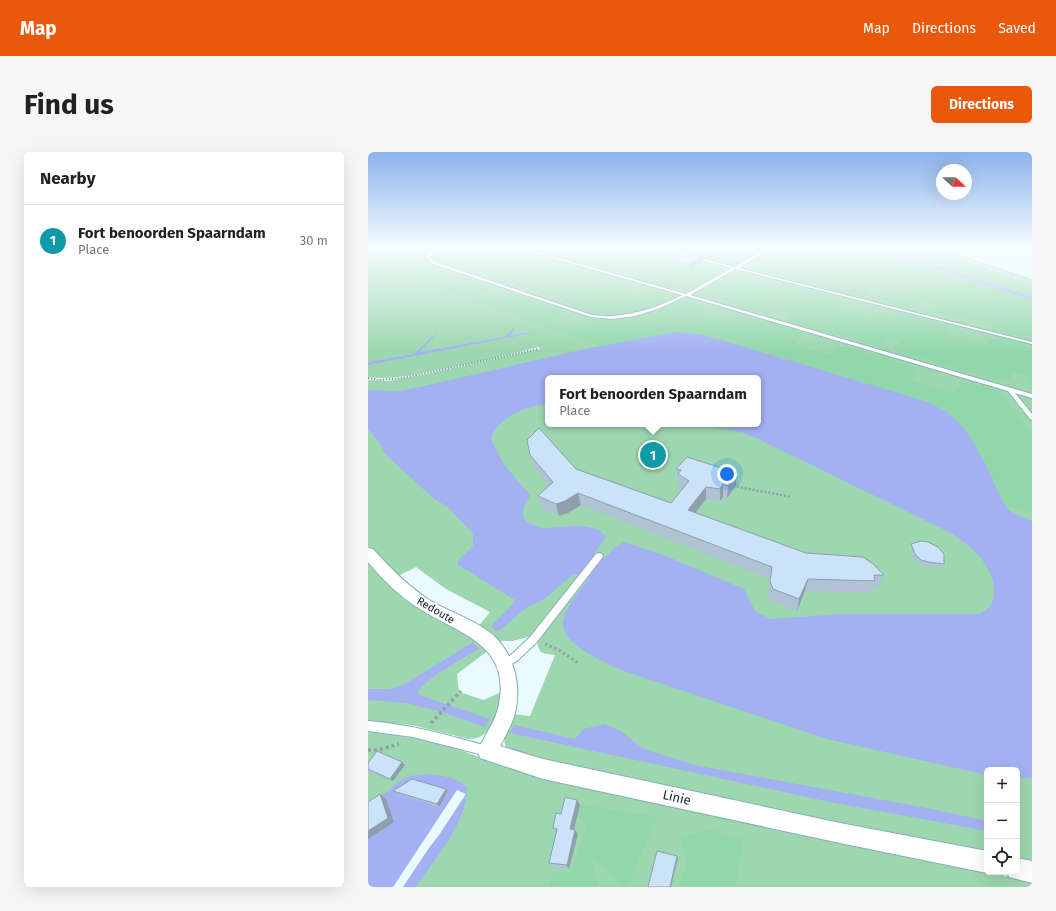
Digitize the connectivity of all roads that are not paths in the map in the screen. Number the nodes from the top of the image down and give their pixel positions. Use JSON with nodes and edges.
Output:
{"nodes":[{"id":1,"x":494,"y":283,"type":"edge"},
{"id":2,"x":644,"y":283,"type":"edge"},
{"id":3,"x":706,"y":283,"type":"edge"},
{"id":4,"x":794,"y":283,"type":"edge"},
{"id":5,"x":685,"y":295,"type":"junction"},
{"id":6,"x":1032,"y":343,"type":"edge"},
{"id":7,"x":1010,"y":389,"type":"junction"},
{"id":8,"x":1032,"y":396,"type":"edge"},
{"id":9,"x":1032,"y":418,"type":"edge"},
{"id":10,"x":368,"y":553,"type":"edge"},
{"id":11,"x":599,"y":556,"type":"dead end"},
{"id":12,"x":504,"y":664,"type":"junction"},
{"id":13,"x":368,"y":726,"type":"edge"},
{"id":14,"x":487,"y":751,"type":"junction"},
{"id":15,"x":984,"y":861,"type":"edge"},
{"id":16,"x":1020,"y":870,"type":"edge"},
{"id":17,"x":1032,"y":872,"type":"edge"}],
"edges":[{"from":1,"to":5,"type":"lane"},
{"from":2,"to":5,"type":"lane"},
{"from":3,"to":5,"type":"lane"},
{"from":4,"to":6,"type":"lane"},
{"from":5,"to":7,"type":"lane"},
{"from":7,"to":8,"type":"lane"},
{"from":7,"to":9,"type":"lane"},
{"from":10,"to":12,"type":"street","name":"Redoute"},
{"from":11,"to":12,"type":"lane"},
{"from":12,"to":14,"type":"street","name":"Redoute"},
{"from":13,"to":14,"type":"lane","name":"Linie"},
{"from":14,"to":15,"type":"street","name":"Linie"},
{"from":16,"to":17,"type":"street"}]}
